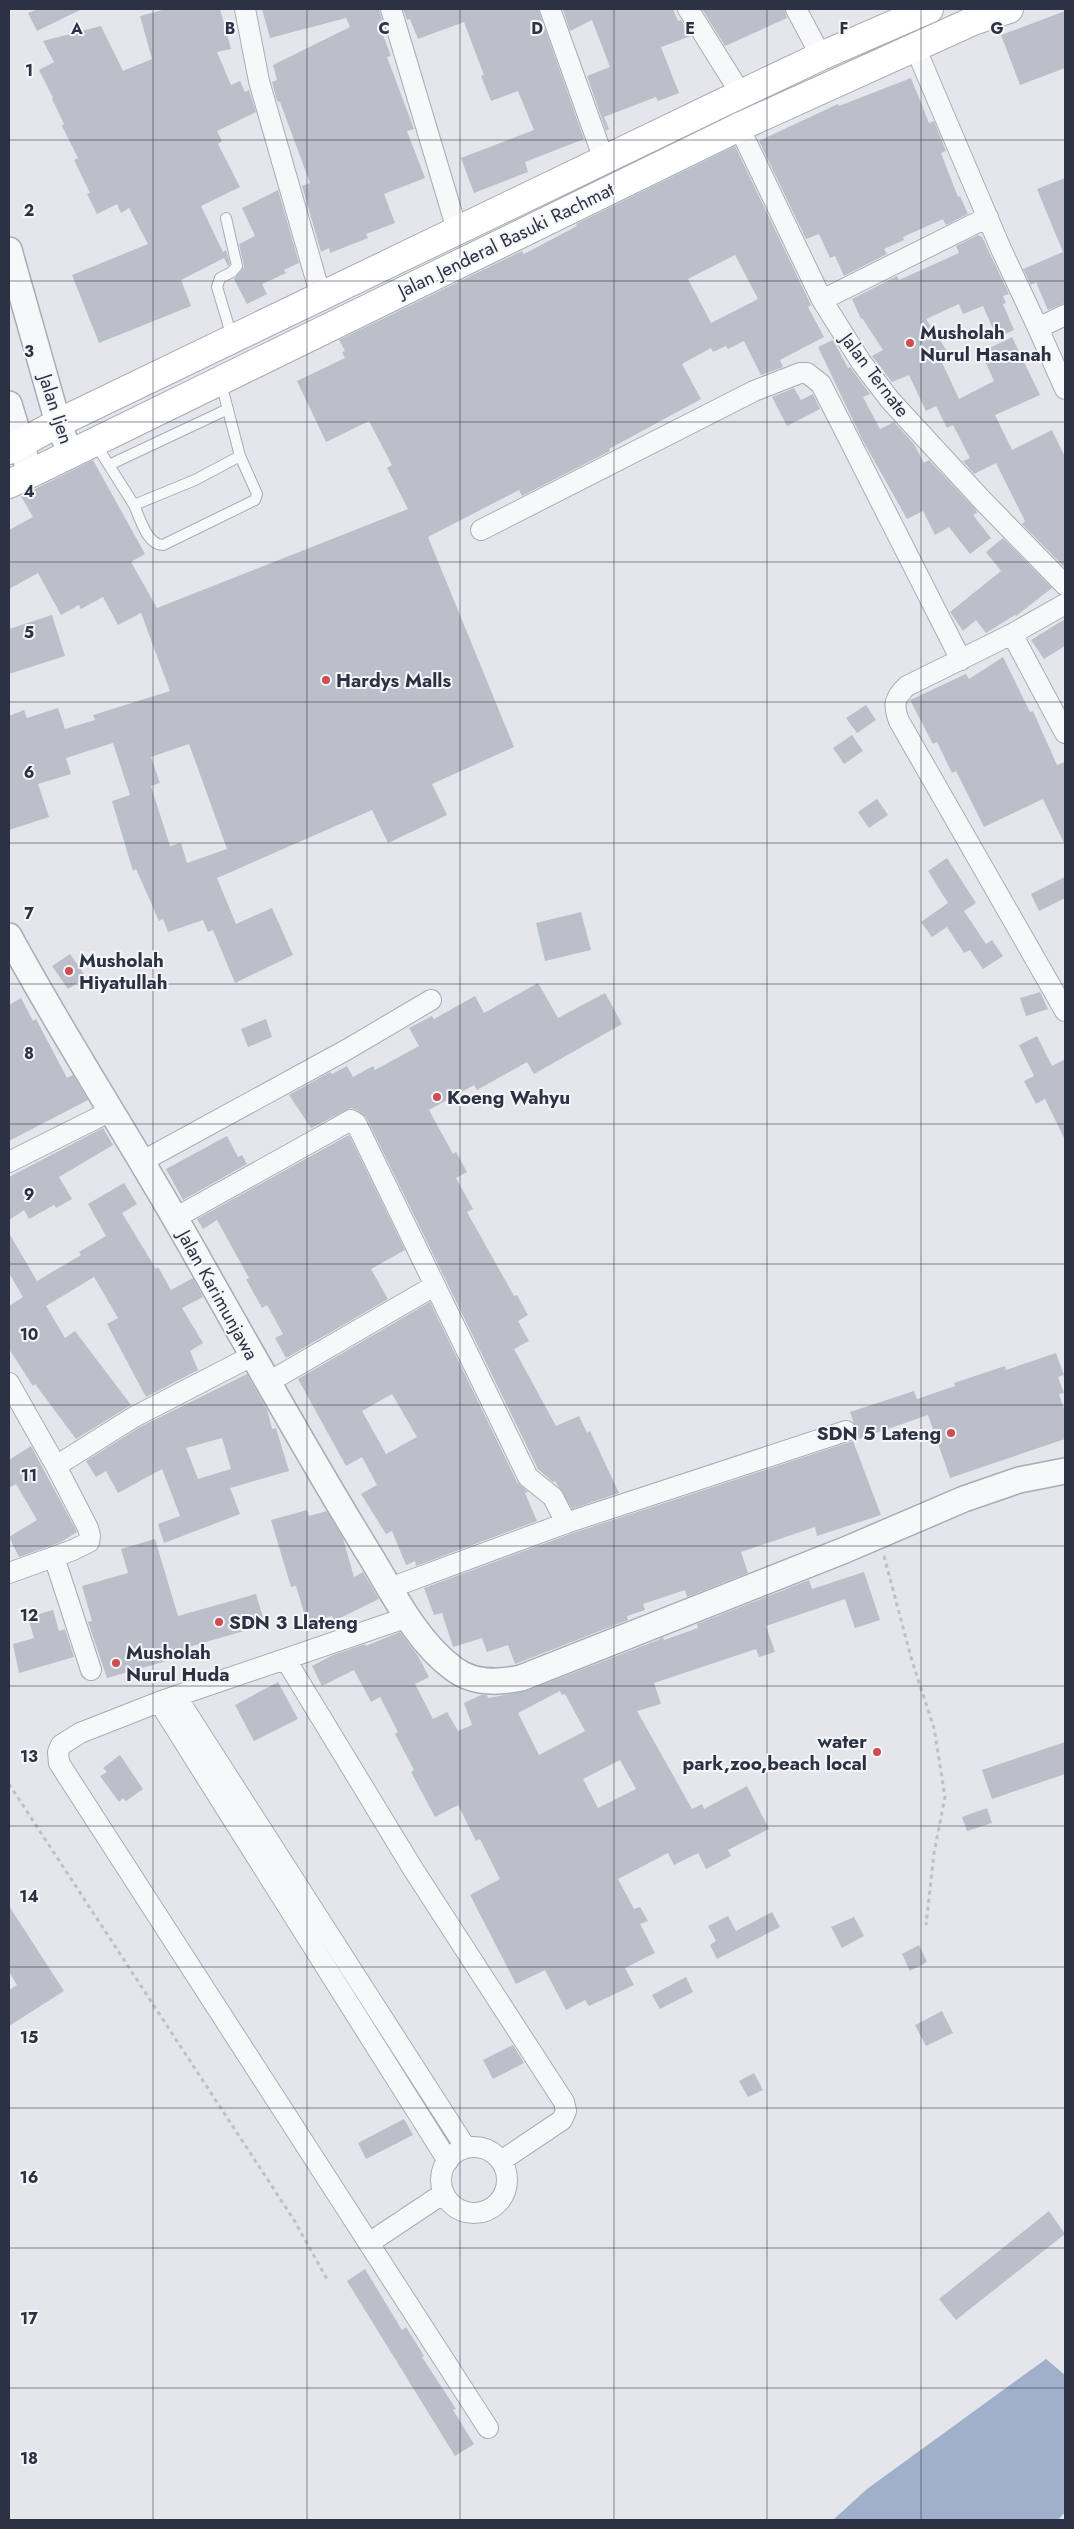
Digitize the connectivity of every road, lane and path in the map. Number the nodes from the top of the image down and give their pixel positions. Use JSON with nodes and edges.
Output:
{"nodes":[{"id":1,"x":245,"y":9,"type":"edge"},
{"id":2,"x":391,"y":9,"type":"edge"},
{"id":3,"x":550,"y":9,"type":"edge"},
{"id":4,"x":688,"y":9,"type":"edge"},
{"id":5,"x":796,"y":9,"type":"edge"},
{"id":6,"x":929,"y":9,"type":"edge"},
{"id":7,"x":1008,"y":9,"type":"edge"},
{"id":8,"x":915,"y":47,"type":"junction"},
{"id":9,"x":822,"y":56,"type":"junction"},
{"id":10,"x":741,"y":94,"type":"junction"},
{"id":11,"x":739,"y":127,"type":"junction"},
{"id":12,"x":604,"y":160,"type":"junction"},
{"id":13,"x":988,"y":217,"type":"junction"},
{"id":14,"x":226,"y":218,"type":"dead end"},
{"id":15,"x":456,"y":230,"type":"junction"},
{"id":16,"x":9,"y":250,"type":"edge"},
{"id":17,"x":321,"y":297,"type":"junction"},
{"id":18,"x":822,"y":300,"type":"junction"},
{"id":19,"x":1065,"y":315,"type":"edge"},
{"id":20,"x":1038,"y":328,"type":"junction"},
{"id":21,"x":233,"y":340,"type":"junction"},
{"id":22,"x":220,"y":380,"type":"junction"},
{"id":23,"x":1065,"y":389,"type":"edge"},
{"id":24,"x":9,"y":404,"type":"edge"},
{"id":25,"x":228,"y":409,"type":"junction"},
{"id":26,"x":58,"y":423,"type":"junction"},
{"id":27,"x":94,"y":442,"type":"junction"},
{"id":28,"x":14,"y":446,"type":"edge"},
{"id":29,"x":70,"y":453,"type":"junction"},
{"id":30,"x":240,"y":456,"type":"junction"},
{"id":31,"x":108,"y":465,"type":"junction"},
{"id":32,"x":20,"y":478,"type":"edge"},
{"id":33,"x":134,"y":505,"type":"junction"},
{"id":34,"x":481,"y":530,"type":"dead end"},
{"id":35,"x":1065,"y":585,"type":"edge"},
{"id":36,"x":1065,"y":604,"type":"edge"},
{"id":37,"x":1012,"y":634,"type":"junction"},
{"id":38,"x":960,"y":660,"type":"junction"},
{"id":39,"x":1065,"y":733,"type":"edge"},
{"id":40,"x":9,"y":936,"type":"edge"},
{"id":41,"x":431,"y":1000,"type":"dead end"},
{"id":42,"x":1065,"y":1011,"type":"edge"},
{"id":43,"x":110,"y":1111,"type":"junction"},
{"id":44,"x":11,"y":1157,"type":"edge"},
{"id":45,"x":141,"y":1162,"type":"junction"},
{"id":46,"x":175,"y":1218,"type":"junction"},
{"id":47,"x":434,"y":1286,"type":"junction"},
{"id":48,"x":252,"y":1356,"type":"junction"},
{"id":49,"x":267,"y":1382,"type":"junction"},
{"id":50,"x":9,"y":1383,"type":"edge"},
{"id":51,"x":846,"y":1431,"type":"dead end"},
{"id":52,"x":56,"y":1466,"type":"junction"},
{"id":53,"x":1063,"y":1472,"type":"edge"},
{"id":54,"x":566,"y":1523,"type":"junction"},
{"id":55,"x":879,"y":1536,"type":"junction"},
{"id":56,"x":54,"y":1557,"type":"junction"},
{"id":57,"x":9,"y":1573,"type":"edge"},
{"id":58,"x":390,"y":1588,"type":"junction"},
{"id":59,"x":408,"y":1617,"type":"junction"},
{"id":60,"x":286,"y":1660,"type":"junction"},
{"id":61,"x":91,"y":1670,"type":"dead end"},
{"id":62,"x":168,"y":1699,"type":"junction"},
{"id":63,"x":9,"y":1784,"type":"edge"},
{"id":64,"x":926,"y":1925,"type":"dead end"},
{"id":65,"x":466,"y":2148,"type":"junction"},
{"id":66,"x":448,"y":2161,"type":"junction"},
{"id":67,"x":501,"y":2161,"type":"junction"},
{"id":68,"x":444,"y":2192,"type":"junction"},
{"id":69,"x":369,"y":2243,"type":"junction"},
{"id":70,"x":328,"y":2279,"type":"dead end"},
{"id":71,"x":488,"y":2428,"type":"dead end"}],
"edges":[{"from":1,"to":17,"type":"street"},
{"from":2,"to":15,"type":"street"},
{"from":3,"to":12,"type":"street"},
{"from":4,"to":10,"type":"street"},
{"from":5,"to":9,"type":"street"},
{"from":6,"to":9,"type":"main road","name":"Jalan Jenderal Basuki Rachmat"},
{"from":7,"to":8,"type":"main road","name":"Jalan Jenderal Basuki Rachmat"},
{"from":8,"to":11,"type":"main road","name":"Jalan Jenderal Basuki Rachmat"},
{"from":8,"to":13,"type":"street"},
{"from":9,"to":10,"type":"main road","name":"Jalan Jenderal Basuki Rachmat"},
{"from":10,"to":12,"type":"main road","name":"Jalan Jenderal Basuki Rachmat"},
{"from":11,"to":18,"type":"street","name":"Jalan Ternate"},
{"from":11,"to":22,"type":"main road","name":"Jalan Jenderal Basuki Rachmat"},
{"from":12,"to":15,"type":"main road","name":"Jalan Jenderal Basuki Rachmat"},
{"from":13,"to":18,"type":"street"},
{"from":13,"to":20,"type":"street"},
{"from":14,"to":21,"type":"lane"},
{"from":15,"to":17,"type":"main road","name":"Jalan Jenderal Basuki Rachmat"},
{"from":16,"to":26,"type":"street","name":"Jalan Ijen"},
{"from":17,"to":21,"type":"main road","name":"Jalan Jenderal Basuki Rachmat"},
{"from":18,"to":35,"type":"street","name":"Jalan Ternate"},
{"from":19,"to":20,"type":"street"},
{"from":20,"to":23,"type":"street"},
{"from":21,"to":26,"type":"main road","name":"Jalan Jenderal Basuki Rachmat"},
{"from":22,"to":25,"type":"lane"},
{"from":22,"to":27,"type":"main road","name":"Jalan Jenderal Basuki Rachmat"},
{"from":24,"to":28,"type":"street"},
{"from":25,"to":30,"type":"lane"},
{"from":25,"to":31,"type":"lane"},
{"from":26,"to":28,"type":"main road","name":"Jalan Jenderal Basuki Rachmat"},
{"from":26,"to":29,"type":"street","name":"Jalan Ijen"},
{"from":27,"to":29,"type":"main road","name":"Jalan Jenderal Basuki Rachmat"},
{"from":27,"to":31,"type":"lane"},
{"from":28,"to":32,"type":"street"},
{"from":29,"to":32,"type":"main road","name":"Jalan Jenderal Basuki Rachmat"},
{"from":30,"to":33,"type":"lane"},
{"from":30,"to":33,"type":"lane"},
{"from":31,"to":33,"type":"lane"},
{"from":34,"to":38,"type":"street"},
{"from":36,"to":37,"type":"street"},
{"from":37,"to":38,"type":"street"},
{"from":37,"to":39,"type":"street"},
{"from":38,"to":42,"type":"street"},
{"from":40,"to":43,"type":"street","name":"Jalan Karimunjawa"},
{"from":41,"to":45,"type":"street"},
{"from":43,"to":44,"type":"street"},
{"from":43,"to":45,"type":"street","name":"Jalan Karimunjawa"},
{"from":45,"to":46,"type":"street","name":"Jalan Karimunjawa"},
{"from":46,"to":47,"type":"street"},
{"from":46,"to":48,"type":"street","name":"Jalan Karimunjawa"},
{"from":47,"to":49,"type":"street"},
{"from":47,"to":54,"type":"street"},
{"from":48,"to":49,"type":"street","name":"Jalan Karimunjawa"},
{"from":48,"to":52,"type":"street"},
{"from":49,"to":58,"type":"street","name":"Jalan Karimunjawa"},
{"from":50,"to":52,"type":"street"},
{"from":51,"to":54,"type":"street"},
{"from":52,"to":56,"type":"street"},
{"from":53,"to":55,"type":"street","name":"Jalan Karimunjawa"},
{"from":54,"to":58,"type":"street"},
{"from":55,"to":59,"type":"street","name":"Jalan Karimunjawa"},
{"from":55,"to":64,"type":"path"},
{"from":56,"to":57,"type":"street"},
{"from":56,"to":61,"type":"street"},
{"from":58,"to":59,"type":"street","name":"Jalan Karimunjawa"},
{"from":59,"to":60,"type":"street"},
{"from":60,"to":62,"type":"street"},
{"from":60,"to":67,"type":"street"},
{"from":62,"to":65,"type":"street"},
{"from":62,"to":66,"type":"street"},
{"from":62,"to":69,"type":"street"},
{"from":63,"to":70,"type":"path"},
{"from":65,"to":66,"type":"street"},
{"from":65,"to":67,"type":"street"},
{"from":66,"to":68,"type":"street"},
{"from":67,"to":68,"type":"street"},
{"from":68,"to":69,"type":"street"},
{"from":69,"to":71,"type":"street"}]}
